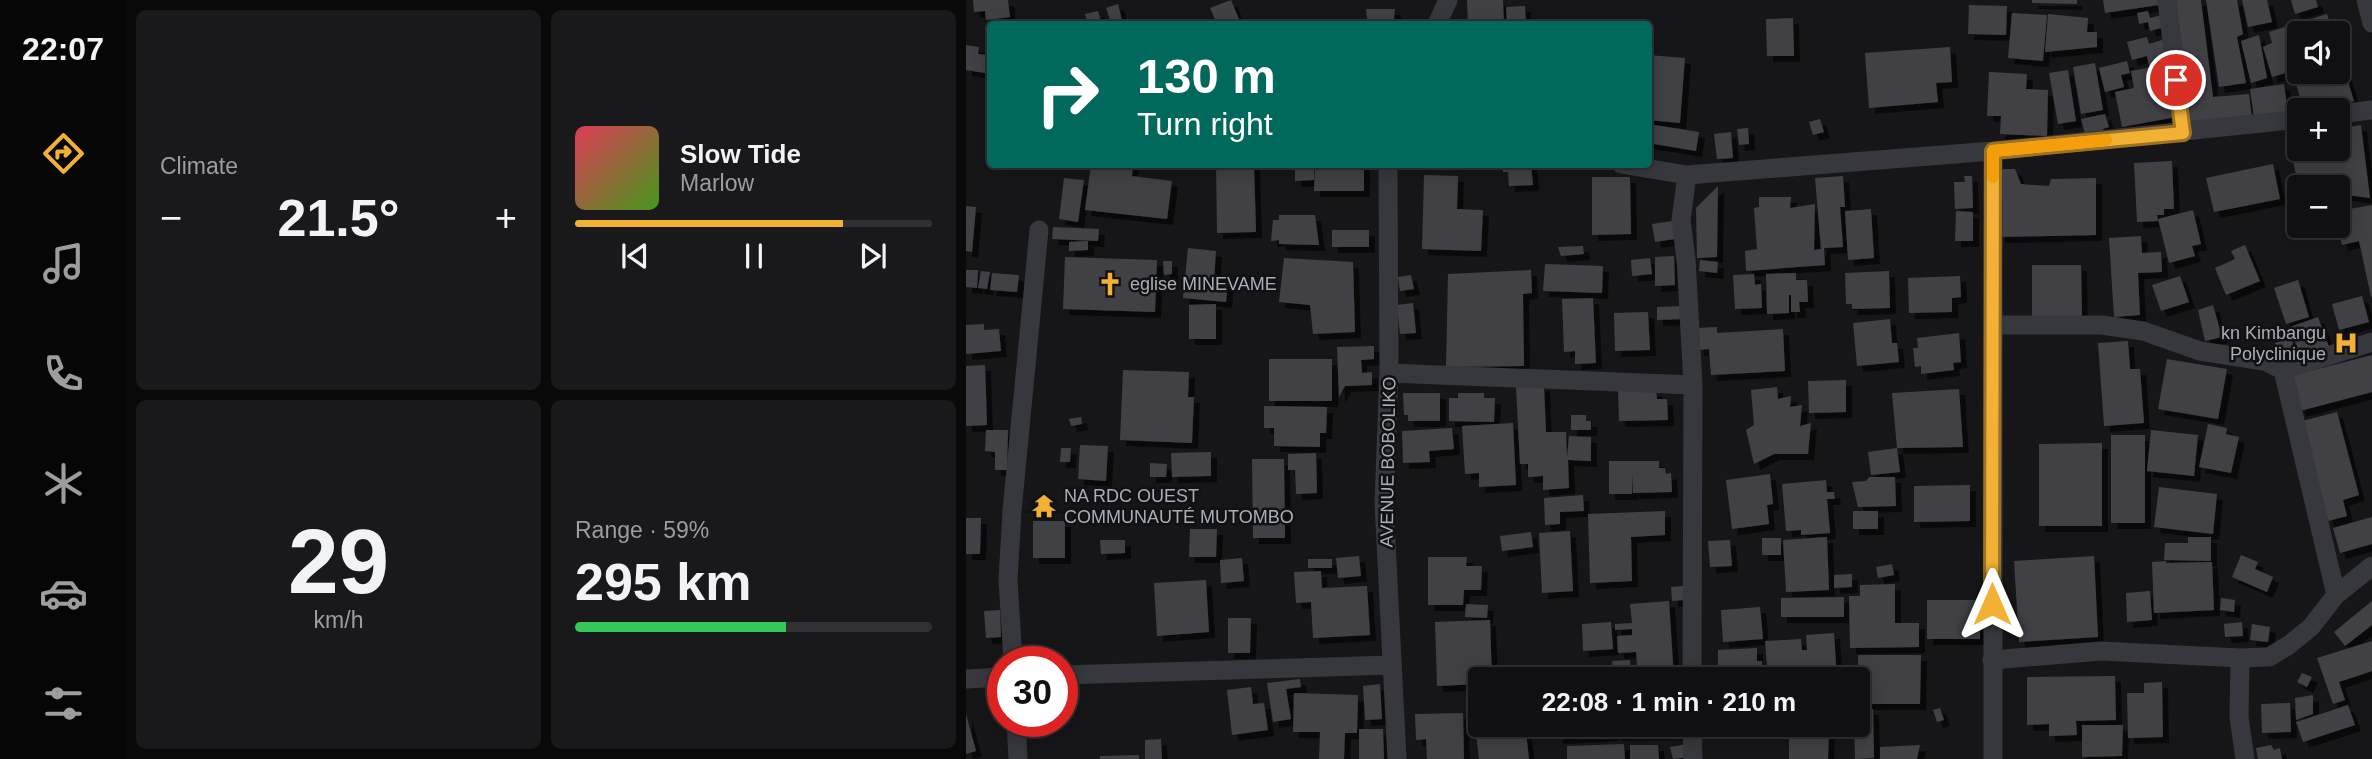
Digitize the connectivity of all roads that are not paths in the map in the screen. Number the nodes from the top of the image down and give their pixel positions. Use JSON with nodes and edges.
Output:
{"nodes":[{"id":1,"x":1448,"y":0,"type":"edge"},
{"id":2,"x":2167,"y":0,"type":"edge"},
{"id":3,"x":2366,"y":0,"type":"edge"},
{"id":4,"x":1438,"y":21,"type":"edge"},
{"id":5,"x":2372,"y":23,"type":"edge"},
{"id":6,"x":2372,"y":110,"type":"edge"},
{"id":7,"x":2350,"y":113,"type":"edge"},
{"id":8,"x":2287,"y":121,"type":"edge"},
{"id":9,"x":2183,"y":133,"type":"junction"},
{"id":10,"x":1993,"y":151,"type":"junction"},
{"id":11,"x":1388,"y":168,"type":"edge"},
{"id":12,"x":1645,"y":168,"type":"edge"},
{"id":13,"x":1687,"y":175,"type":"junction"},
{"id":14,"x":1039,"y":230,"type":"dead end"},
{"id":15,"x":1993,"y":326,"type":"junction"},
{"id":16,"x":2372,"y":342,"type":"edge"},
{"id":17,"x":2283,"y":370,"type":"junction"},
{"id":18,"x":1389,"y":373,"type":"junction"},
{"id":19,"x":1693,"y":385,"type":"junction"},
{"id":20,"x":2372,"y":566,"type":"edge"},
{"id":21,"x":2336,"y":595,"type":"junction"},
{"id":22,"x":1012,"y":646,"type":"edge"},
{"id":23,"x":2240,"y":658,"type":"junction"},
{"id":24,"x":1992,"y":660,"type":"junction"},
{"id":25,"x":1392,"y":665,"type":"junction"},
{"id":26,"x":1692,"y":667,"type":"edge"},
{"id":27,"x":1078,"y":675,"type":"edge"},
{"id":28,"x":987,"y":677,"type":"edge"},
{"id":29,"x":966,"y":678,"type":"edge"},
{"id":30,"x":1017,"y":737,"type":"edge"},
{"id":31,"x":1692,"y":737,"type":"edge"},
{"id":32,"x":1018,"y":759,"type":"edge"},
{"id":33,"x":1397,"y":759,"type":"edge"},
{"id":34,"x":1693,"y":759,"type":"edge"},
{"id":35,"x":1993,"y":759,"type":"edge"},
{"id":36,"x":2245,"y":759,"type":"edge"}],
"edges":[{"from":1,"to":4,"type":"street"},
{"from":2,"to":9,"type":"street"},
{"from":3,"to":5,"type":"street"},
{"from":6,"to":7,"type":"street"},
{"from":8,"to":9,"type":"street"},
{"from":9,"to":10,"type":"street"},
{"from":10,"to":13,"type":"street"},
{"from":10,"to":15,"type":"street"},
{"from":11,"to":18,"type":"street","name":"AVENUE BOBOLIKO"},
{"from":12,"to":13,"type":"street"},
{"from":13,"to":19,"type":"street"},
{"from":14,"to":22,"type":"street"},
{"from":15,"to":17,"type":"street"},
{"from":15,"to":24,"type":"street"},
{"from":16,"to":17,"type":"street"},
{"from":17,"to":21,"type":"street"},
{"from":18,"to":19,"type":"street"},
{"from":18,"to":25,"type":"street","name":"AVENUE BOBOLIKO"},
{"from":19,"to":26,"type":"street"},
{"from":20,"to":21,"type":"street"},
{"from":21,"to":23,"type":"street"},
{"from":23,"to":24,"type":"street"},
{"from":23,"to":36,"type":"street"},
{"from":24,"to":35,"type":"street"},
{"from":25,"to":27,"type":"street"},
{"from":25,"to":33,"type":"street","name":"AVENUE BOBOLIKO"},
{"from":28,"to":29,"type":"street"},
{"from":30,"to":32,"type":"street"},
{"from":31,"to":34,"type":"street"}]}
